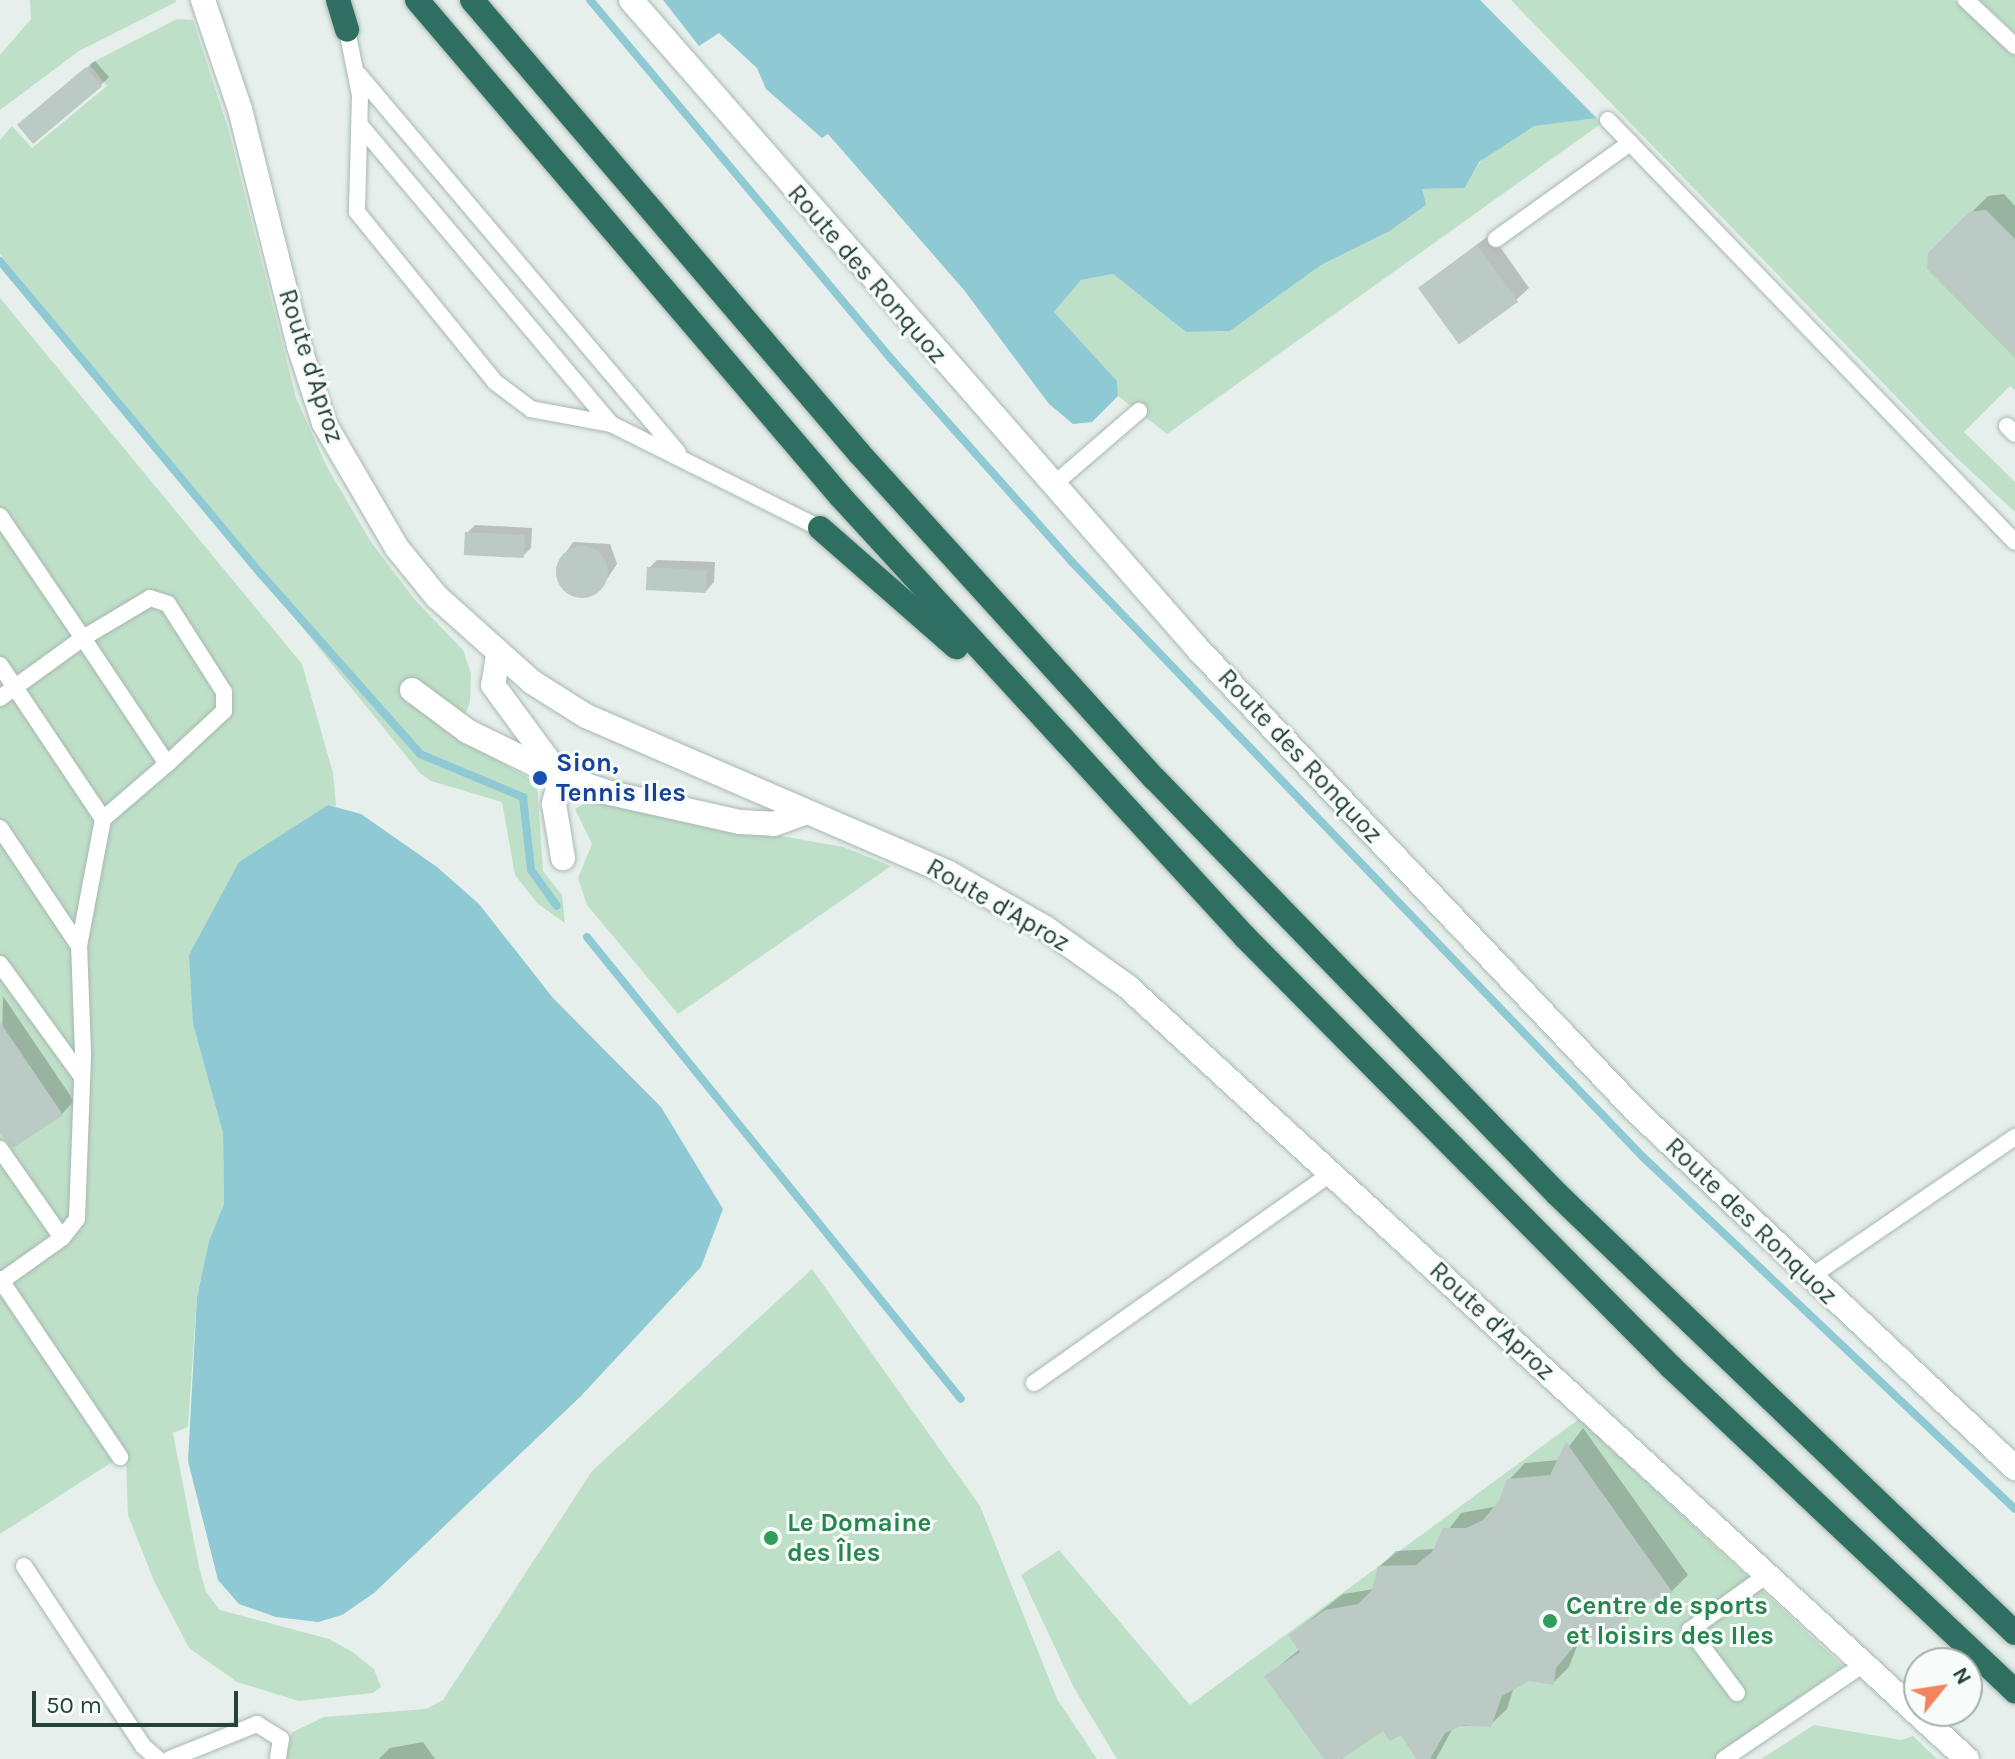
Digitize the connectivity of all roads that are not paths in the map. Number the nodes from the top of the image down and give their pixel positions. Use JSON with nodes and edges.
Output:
{"nodes":[{"id":1,"x":203,"y":0,"type":"edge"},
{"id":2,"x":338,"y":0,"type":"edge"},
{"id":3,"x":417,"y":0,"type":"edge"},
{"id":4,"x":472,"y":0,"type":"edge"},
{"id":5,"x":631,"y":0,"type":"edge"},
{"id":6,"x":1966,"y":0,"type":"edge"},
{"id":7,"x":347,"y":30,"type":"joint"},
{"id":8,"x":2015,"y":46,"type":"edge"},
{"id":9,"x":359,"y":75,"type":"junction"},
{"id":10,"x":1608,"y":120,"type":"dead end"},
{"id":11,"x":360,"y":125,"type":"junction"},
{"id":12,"x":1630,"y":143,"type":"junction"},
{"id":13,"x":1496,"y":239,"type":"dead end"},
{"id":14,"x":1139,"y":411,"type":"dead end"},
{"id":15,"x":611,"y":424,"type":"junction"},
{"id":16,"x":684,"y":459,"type":"junction"},
{"id":17,"x":1052,"y":486,"type":"junction"},
{"id":18,"x":0,"y":516,"type":"edge"},
{"id":19,"x":820,"y":528,"type":"joint"},
{"id":20,"x":2015,"y":542,"type":"edge"},
{"id":21,"x":83,"y":638,"type":"junction"},
{"id":22,"x":498,"y":655,"type":"junction"},
{"id":23,"x":0,"y":665,"type":"edge"},
{"id":24,"x":15,"y":688,"type":"junction"},
{"id":25,"x":412,"y":690,"type":"dead end"},
{"id":26,"x":0,"y":698,"type":"edge"},
{"id":27,"x":167,"y":764,"type":"junction"},
{"id":28,"x":1084,"y":765,"type":"junction"},
{"id":29,"x":561,"y":777,"type":"junction"},
{"id":30,"x":807,"y":812,"type":"junction"},
{"id":31,"x":103,"y":819,"type":"junction"},
{"id":32,"x":0,"y":828,"type":"edge"},
{"id":33,"x":563,"y":858,"type":"dead end"},
{"id":34,"x":79,"y":946,"type":"junction"},
{"id":35,"x":0,"y":964,"type":"edge"},
{"id":36,"x":82,"y":1077,"type":"junction"},
{"id":37,"x":2015,"y":1137,"type":"edge"},
{"id":38,"x":0,"y":1149,"type":"edge"},
{"id":39,"x":1332,"y":1173,"type":"junction"},
{"id":40,"x":62,"y":1238,"type":"junction"},
{"id":41,"x":1809,"y":1278,"type":"junction"},
{"id":42,"x":0,"y":1280,"type":"edge"},
{"id":43,"x":1034,"y":1383,"type":"dead end"},
{"id":44,"x":120,"y":1457,"type":"dead end"},
{"id":45,"x":2015,"y":1468,"type":"edge"},
{"id":46,"x":24,"y":1566,"type":"dead end"},
{"id":47,"x":1767,"y":1575,"type":"junction"},
{"id":48,"x":2015,"y":1633,"type":"edge"},
{"id":49,"x":1864,"y":1664,"type":"junction"},
{"id":50,"x":2015,"y":1691,"type":"edge"},
{"id":51,"x":1737,"y":1693,"type":"dead end"},
{"id":52,"x":158,"y":1759,"type":"edge"},
{"id":53,"x":170,"y":1759,"type":"edge"},
{"id":54,"x":278,"y":1759,"type":"edge"},
{"id":55,"x":1724,"y":1759,"type":"edge"},
{"id":56,"x":1967,"y":1759,"type":"edge"}],
"edges":[{"from":1,"to":22,"type":"street","name":"Route d'Aproz"},
{"from":2,"to":7,"type":"highway"},
{"from":3,"to":28,"type":"highway"},
{"from":4,"to":48,"type":"highway"},
{"from":5,"to":17,"type":"street","name":"Route des Ronquoz"},
{"from":6,"to":8,"type":"lane"},
{"from":7,"to":9,"type":"lane"},
{"from":9,"to":11,"type":"lane"},
{"from":9,"to":16,"type":"lane"},
{"from":10,"to":12,"type":"lane"},
{"from":11,"to":15,"type":"lane"},
{"from":11,"to":15,"type":"lane"},
{"from":12,"to":13,"type":"lane"},
{"from":12,"to":20,"type":"lane"},
{"from":14,"to":17,"type":"lane"},
{"from":15,"to":16,"type":"lane"},
{"from":16,"to":19,"type":"lane"},
{"from":17,"to":41,"type":"street","name":"Route des Ronquoz"},
{"from":18,"to":21,"type":"lane"},
{"from":19,"to":28,"type":"highway"},
{"from":21,"to":24,"type":"lane"},
{"from":21,"to":27,"type":"lane"},
{"from":21,"to":27,"type":"lane"},
{"from":22,"to":29,"type":"street"},
{"from":22,"to":30,"type":"street","name":"Route d'Aproz"},
{"from":23,"to":24,"type":"lane"},
{"from":24,"to":26,"type":"lane"},
{"from":24,"to":31,"type":"lane"},
{"from":25,"to":29,"type":"street"},
{"from":27,"to":31,"type":"lane"},
{"from":28,"to":50,"type":"highway"},
{"from":29,"to":30,"type":"street"},
{"from":29,"to":33,"type":"street"},
{"from":30,"to":39,"type":"street","name":"Route d'Aproz"},
{"from":31,"to":34,"type":"lane"},
{"from":32,"to":34,"type":"lane"},
{"from":34,"to":36,"type":"lane"},
{"from":35,"to":36,"type":"lane"},
{"from":36,"to":40,"type":"lane"},
{"from":37,"to":41,"type":"lane"},
{"from":38,"to":40,"type":"lane"},
{"from":39,"to":43,"type":"lane"},
{"from":39,"to":47,"type":"street","name":"Route d'Aproz"},
{"from":40,"to":42,"type":"lane"},
{"from":41,"to":45,"type":"street","name":"Route des Ronquoz"},
{"from":42,"to":44,"type":"lane"},
{"from":46,"to":52,"type":"lane"},
{"from":47,"to":49,"type":"street","name":"Route d'Aproz"},
{"from":47,"to":51,"type":"lane"},
{"from":49,"to":55,"type":"lane"},
{"from":49,"to":56,"type":"street","name":"Route d'Aproz"},
{"from":53,"to":54,"type":"lane"}]}
